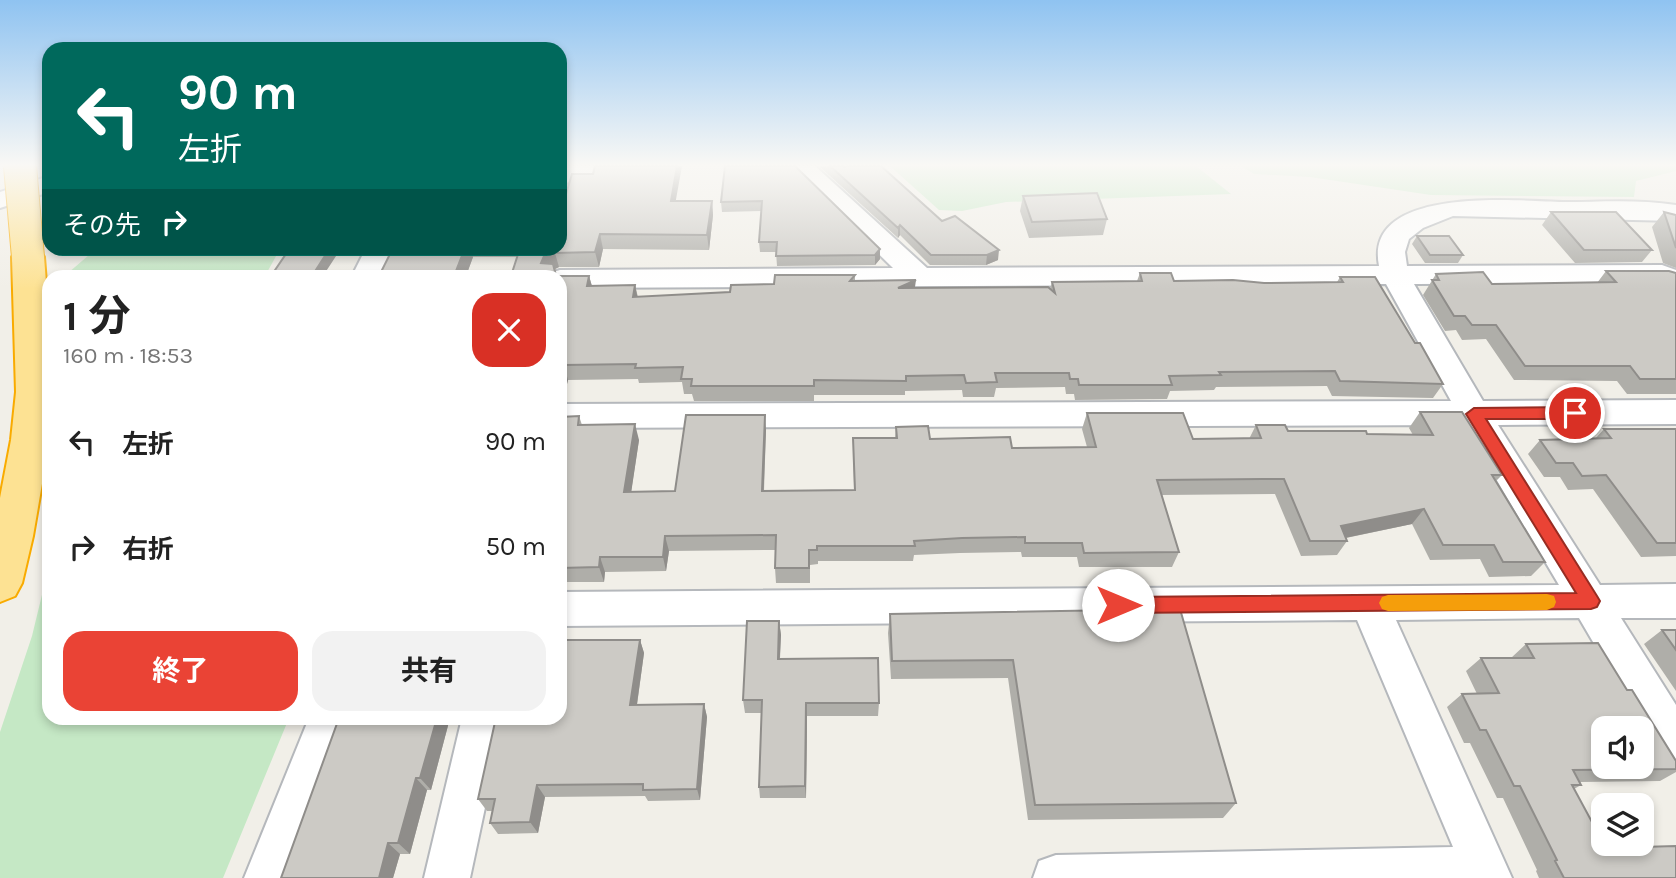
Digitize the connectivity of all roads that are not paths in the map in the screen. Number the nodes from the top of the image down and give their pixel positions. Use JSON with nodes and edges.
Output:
{"nodes":[{"id":1,"x":24,"y":207,"type":"edge"},
{"id":2,"x":845,"y":207,"type":"edge"},
{"id":3,"x":1676,"y":214,"type":"edge"},
{"id":4,"x":1395,"y":275,"type":"junction"},
{"id":5,"x":918,"y":276,"type":"junction"},
{"id":6,"x":567,"y":279,"type":"edge"},
{"id":7,"x":1676,"y":281,"type":"edge"},
{"id":8,"x":1676,"y":412,"type":"edge"},
{"id":9,"x":1474,"y":414,"type":"junction"},
{"id":10,"x":567,"y":416,"type":"edge"},
{"id":11,"x":0,"y":583,"type":"edge"},
{"id":12,"x":1591,"y":601,"type":"junction"},
{"id":13,"x":1676,"y":601,"type":"edge"},
{"id":14,"x":1369,"y":603,"type":"junction"},
{"id":15,"x":567,"y":609,"type":"edge"},
{"id":16,"x":327,"y":725,"type":"edge"},
{"id":17,"x":481,"y":725,"type":"edge"},
{"id":18,"x":1676,"y":743,"type":"edge"},
{"id":19,"x":1488,"y":874,"type":"edge"},
{"id":20,"x":267,"y":878,"type":"edge"},
{"id":21,"x":447,"y":878,"type":"edge"},
{"id":22,"x":1056,"y":878,"type":"edge"}],
"edges":[{"from":1,"to":11,"type":"highway","bridge":true},
{"from":2,"to":5,"type":"street"},
{"from":3,"to":4,"type":"street"},
{"from":4,"to":5,"type":"street"},
{"from":4,"to":7,"type":"street"},
{"from":4,"to":9,"type":"street"},
{"from":5,"to":6,"type":"street"},
{"from":8,"to":9,"type":"street"},
{"from":9,"to":10,"type":"street"},
{"from":9,"to":12,"type":"street"},
{"from":12,"to":13,"type":"street"},
{"from":12,"to":14,"type":"street"},
{"from":12,"to":18,"type":"street"},
{"from":14,"to":15,"type":"street"},
{"from":14,"to":19,"type":"street"},
{"from":16,"to":20,"type":"street"},
{"from":17,"to":21,"type":"street"},
{"from":19,"to":22,"type":"street"}]}
